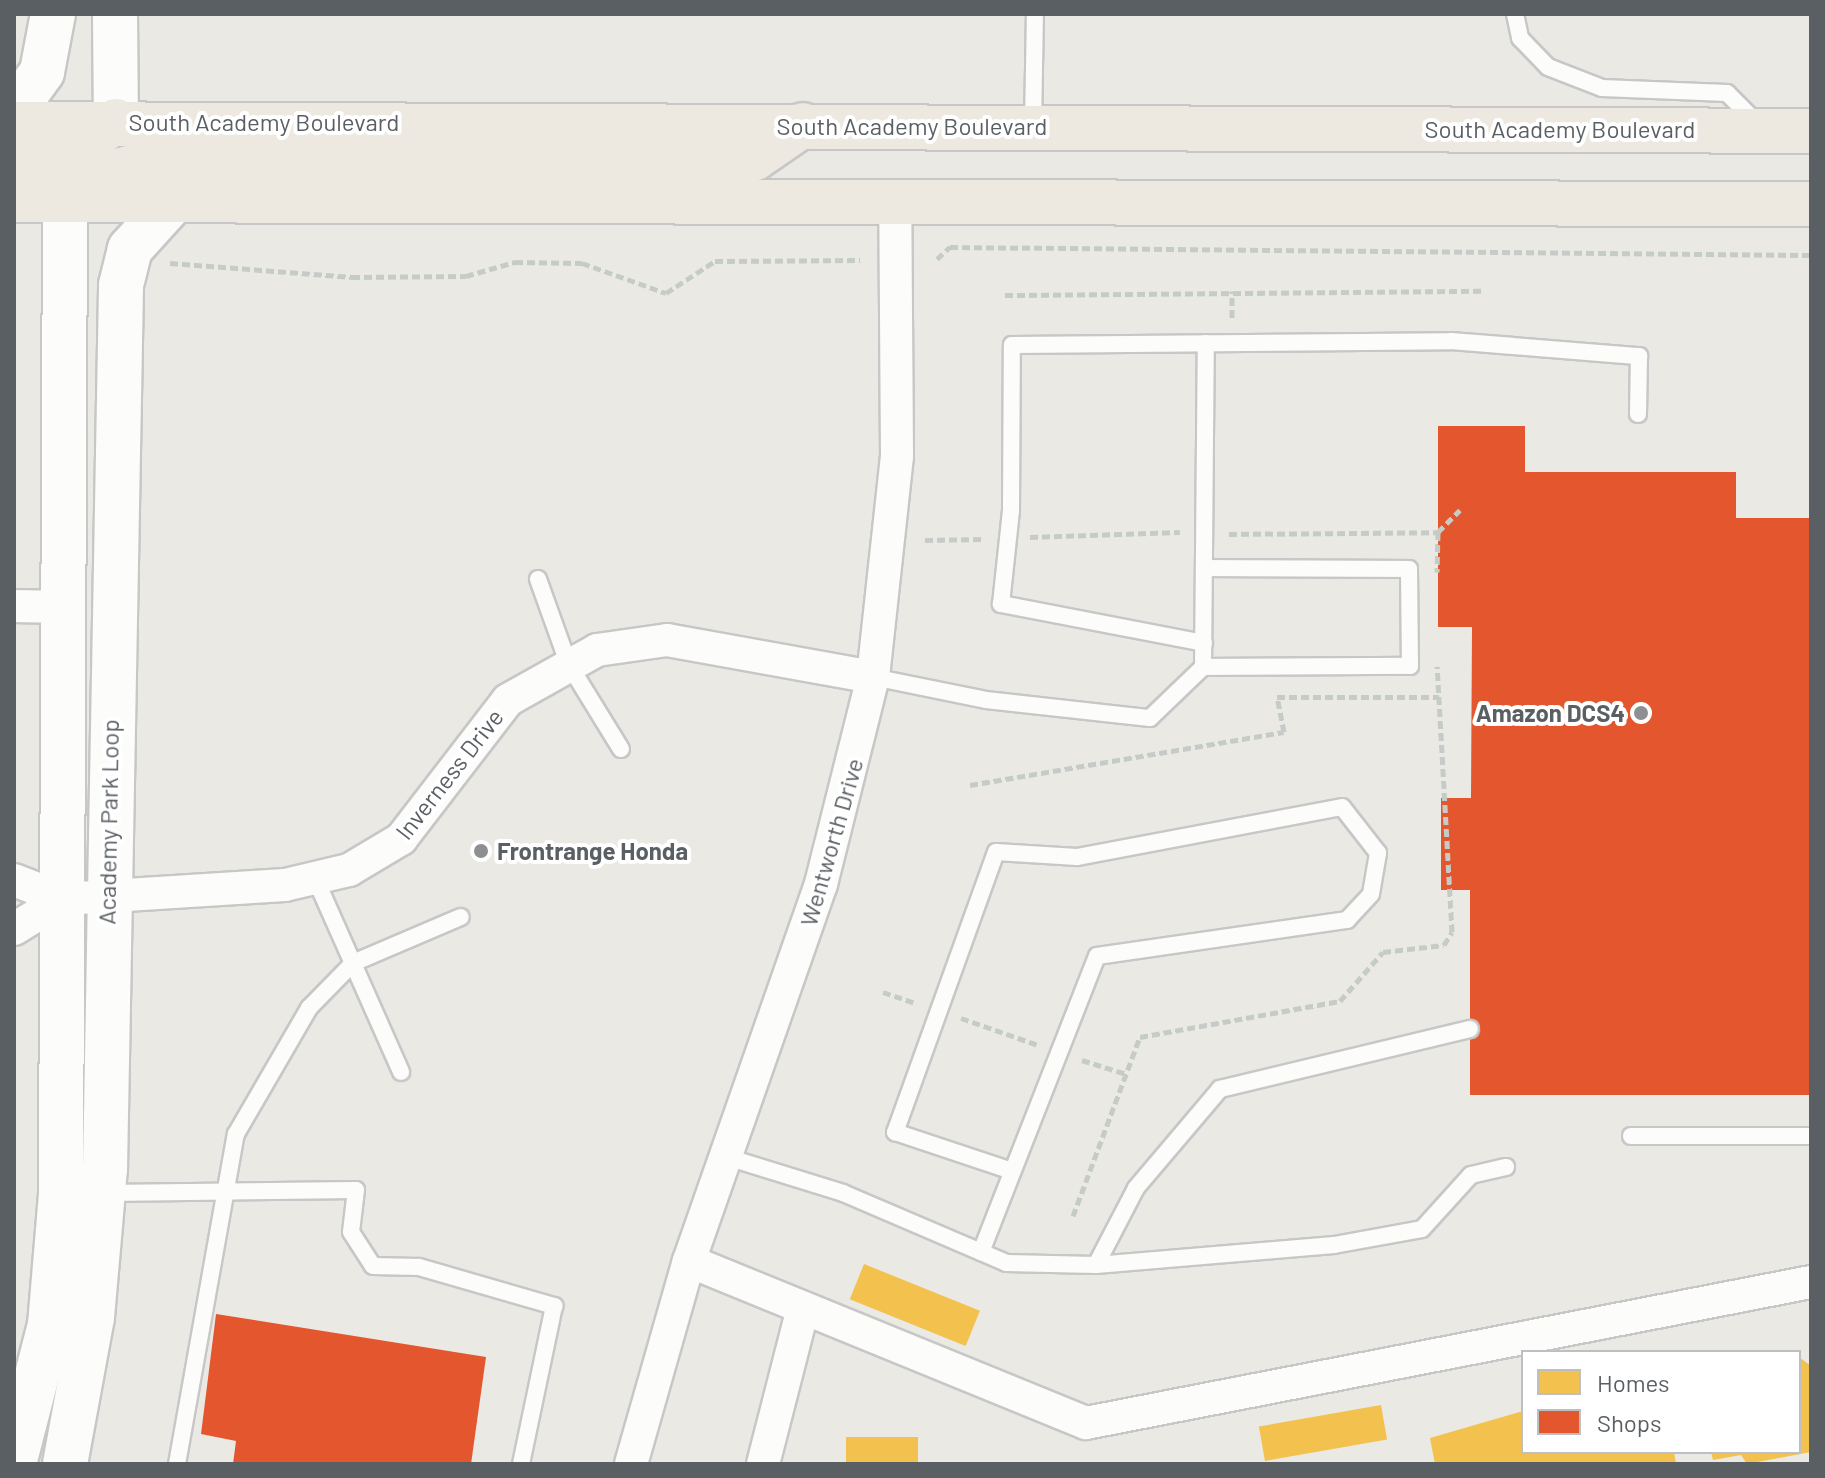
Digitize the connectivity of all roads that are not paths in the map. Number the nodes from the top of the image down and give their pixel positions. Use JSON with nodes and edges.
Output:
{"nodes":[{"id":1,"x":53,"y":14,"type":"edge"},
{"id":2,"x":115,"y":14,"type":"edge"},
{"id":3,"x":1035,"y":14,"type":"edge"},
{"id":4,"x":1515,"y":14,"type":"edge"},
{"id":5,"x":14,"y":111,"type":"edge"},
{"id":6,"x":116,"y":121,"type":"junction"},
{"id":7,"x":14,"y":124,"type":"edge"},
{"id":8,"x":803,"y":125,"type":"junction"},
{"id":9,"x":1033,"y":126,"type":"junction"},
{"id":10,"x":1765,"y":131,"type":"junction"},
{"id":11,"x":1811,"y":131,"type":"edge"},
{"id":12,"x":14,"y":164,"type":"edge"},
{"id":13,"x":895,"y":196,"type":"junction"},
{"id":14,"x":177,"y":197,"type":"junction"},
{"id":15,"x":14,"y":200,"type":"edge"},
{"id":16,"x":65,"y":200,"type":"junction"},
{"id":17,"x":1811,"y":204,"type":"edge"},
{"id":18,"x":1206,"y":343,"type":"junction"},
{"id":19,"x":1638,"y":414,"type":"dead end"},
{"id":20,"x":1206,"y":568,"type":"junction"},
{"id":21,"x":538,"y":579,"type":"dead end"},
{"id":22,"x":14,"y":606,"type":"edge"},
{"id":23,"x":63,"y":607,"type":"junction"},
{"id":24,"x":1204,"y":643,"type":"junction"},
{"id":25,"x":568,"y":663,"type":"junction"},
{"id":26,"x":1203,"y":667,"type":"junction"},
{"id":27,"x":873,"y":677,"type":"junction"},
{"id":28,"x":621,"y":749,"type":"dead end"},
{"id":29,"x":14,"y":880,"type":"edge"},
{"id":30,"x":316,"y":880,"type":"junction"},
{"id":31,"x":105,"y":895,"type":"junction"},
{"id":32,"x":63,"y":899,"type":"junction"},
{"id":33,"x":461,"y":917,"type":"dead end"},
{"id":34,"x":14,"y":929,"type":"edge"},
{"id":35,"x":353,"y":963,"type":"junction"},
{"id":36,"x":1470,"y":1029,"type":"dead end"},
{"id":37,"x":401,"y":1072,"type":"dead end"},
{"id":38,"x":1631,"y":1136,"type":"dead end"},
{"id":39,"x":1811,"y":1136,"type":"edge"},
{"id":40,"x":727,"y":1157,"type":"junction"},
{"id":41,"x":1506,"y":1167,"type":"dead end"},
{"id":42,"x":1012,"y":1171,"type":"junction"},
{"id":43,"x":228,"y":1191,"type":"junction"},
{"id":44,"x":103,"y":1193,"type":"junction"},
{"id":45,"x":981,"y":1252,"type":"junction"},
{"id":46,"x":689,"y":1261,"type":"junction"},
{"id":47,"x":1096,"y":1265,"type":"junction"},
{"id":48,"x":1811,"y":1282,"type":"edge"},
{"id":49,"x":803,"y":1308,"type":"junction"},
{"id":50,"x":14,"y":1464,"type":"edge"},
{"id":51,"x":65,"y":1464,"type":"edge"},
{"id":52,"x":177,"y":1464,"type":"edge"},
{"id":53,"x":521,"y":1464,"type":"edge"},
{"id":54,"x":631,"y":1464,"type":"edge"},
{"id":55,"x":763,"y":1464,"type":"edge"}],
"edges":[{"from":1,"to":5,"type":"street"},
{"from":2,"to":6,"type":"street"},
{"from":3,"to":9,"type":"lane"},
{"from":4,"to":10,"type":"lane"},
{"from":6,"to":7,"type":"highway","name":"South Academy Boulevard"},
{"from":6,"to":8,"type":"highway","name":"South Academy Boulevard"},
{"from":6,"to":12,"type":"highway"},
{"from":8,"to":9,"type":"highway","name":"South Academy Boulevard"},
{"from":8,"to":16,"type":"highway"},
{"from":9,"to":10,"type":"highway","name":"South Academy Boulevard"},
{"from":10,"to":11,"type":"highway","name":"South Academy Boulevard"},
{"from":13,"to":14,"type":"highway"},
{"from":13,"to":17,"type":"highway"},
{"from":13,"to":27,"type":"street","name":"Wentworth Drive"},
{"from":14,"to":16,"type":"highway"},
{"from":14,"to":31,"type":"street","name":"Academy Park Loop"},
{"from":15,"to":16,"type":"highway"},
{"from":16,"to":23,"type":"street","name":"Academy Park Loop"},
{"from":18,"to":19,"type":"lane"},
{"from":18,"to":20,"type":"lane"},
{"from":18,"to":24,"type":"lane"},
{"from":20,"to":24,"type":"lane"},
{"from":20,"to":26,"type":"lane"},
{"from":21,"to":25,"type":"lane"},
{"from":22,"to":23,"type":"street"},
{"from":23,"to":32,"type":"street","name":"Academy Park Loop"},
{"from":24,"to":26,"type":"lane"},
{"from":25,"to":27,"type":"street","name":"Inverness Drive"},
{"from":25,"to":28,"type":"lane"},
{"from":25,"to":30,"type":"street","name":"Inverness Drive"},
{"from":26,"to":27,"type":"lane"},
{"from":27,"to":40,"type":"street","name":"Wentworth Drive"},
{"from":29,"to":32,"type":"street"},
{"from":30,"to":31,"type":"street","name":"Inverness Drive"},
{"from":30,"to":35,"type":"lane"},
{"from":31,"to":32,"type":"street","name":"Inverness Drive"},
{"from":31,"to":44,"type":"street","name":"Academy Park Loop"},
{"from":32,"to":34,"type":"street"},
{"from":32,"to":50,"type":"street","name":"Academy Park Loop"},
{"from":33,"to":35,"type":"lane"},
{"from":35,"to":37,"type":"lane"},
{"from":35,"to":43,"type":"lane"},
{"from":36,"to":47,"type":"lane"},
{"from":38,"to":39,"type":"lane"},
{"from":40,"to":45,"type":"lane"},
{"from":40,"to":46,"type":"street","name":"Wentworth Drive"},
{"from":41,"to":47,"type":"lane"},
{"from":42,"to":42,"type":"lane"},
{"from":42,"to":45,"type":"lane"},
{"from":43,"to":44,"type":"lane"},
{"from":43,"to":52,"type":"lane"},
{"from":43,"to":53,"type":"lane"},
{"from":44,"to":51,"type":"street","name":"Academy Park Loop"},
{"from":45,"to":47,"type":"lane"},
{"from":46,"to":49,"type":"street"},
{"from":46,"to":54,"type":"street","name":"Wentworth Drive"},
{"from":48,"to":49,"type":"street"},
{"from":49,"to":55,"type":"street"}]}
